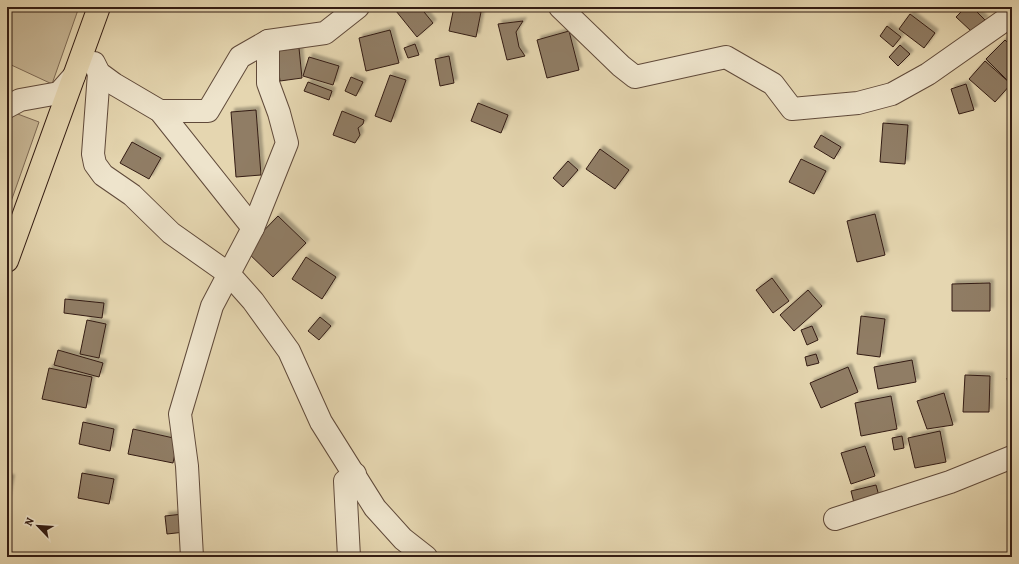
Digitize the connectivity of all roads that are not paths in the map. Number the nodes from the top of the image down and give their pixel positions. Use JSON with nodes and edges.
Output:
{"nodes":[{"id":1,"x":99,"y":7,"type":"edge"},
{"id":2,"x":358,"y":7,"type":"edge"},
{"id":3,"x":560,"y":7,"type":"edge"},
{"id":4,"x":1012,"y":15,"type":"edge"},
{"id":5,"x":268,"y":41,"type":"junction"},
{"id":6,"x":82,"y":55,"type":"junction"},
{"id":7,"x":99,"y":73,"type":"junction"},
{"id":8,"x":74,"y":76,"type":"junction"},
{"id":9,"x":7,"y":107,"type":"edge"},
{"id":10,"x":160,"y":111,"type":"junction"},
{"id":11,"x":253,"y":228,"type":"junction"},
{"id":12,"x":7,"y":262,"type":"edge"},
{"id":13,"x":229,"y":274,"type":"junction"},
{"id":14,"x":1012,"y":457,"type":"edge"},
{"id":15,"x":354,"y":474,"type":"junction"},
{"id":16,"x":835,"y":519,"type":"dead end"},
{"id":17,"x":192,"y":557,"type":"edge"},
{"id":18,"x":349,"y":557,"type":"edge"},
{"id":19,"x":426,"y":557,"type":"edge"}],
"edges":[{"from":1,"to":6,"type":"main road"},
{"from":2,"to":5,"type":"street"},
{"from":3,"to":4,"type":"street"},
{"from":5,"to":10,"type":"street"},
{"from":5,"to":11,"type":"street"},
{"from":6,"to":7,"type":"street"},
{"from":6,"to":8,"type":"main road"},
{"from":7,"to":10,"type":"street"},
{"from":7,"to":13,"type":"street"},
{"from":8,"to":9,"type":"street"},
{"from":8,"to":12,"type":"main road"},
{"from":10,"to":11,"type":"street"},
{"from":11,"to":13,"type":"street"},
{"from":13,"to":15,"type":"street"},
{"from":13,"to":17,"type":"street"},
{"from":14,"to":16,"type":"street"},
{"from":15,"to":18,"type":"street"},
{"from":15,"to":19,"type":"street"}]}
